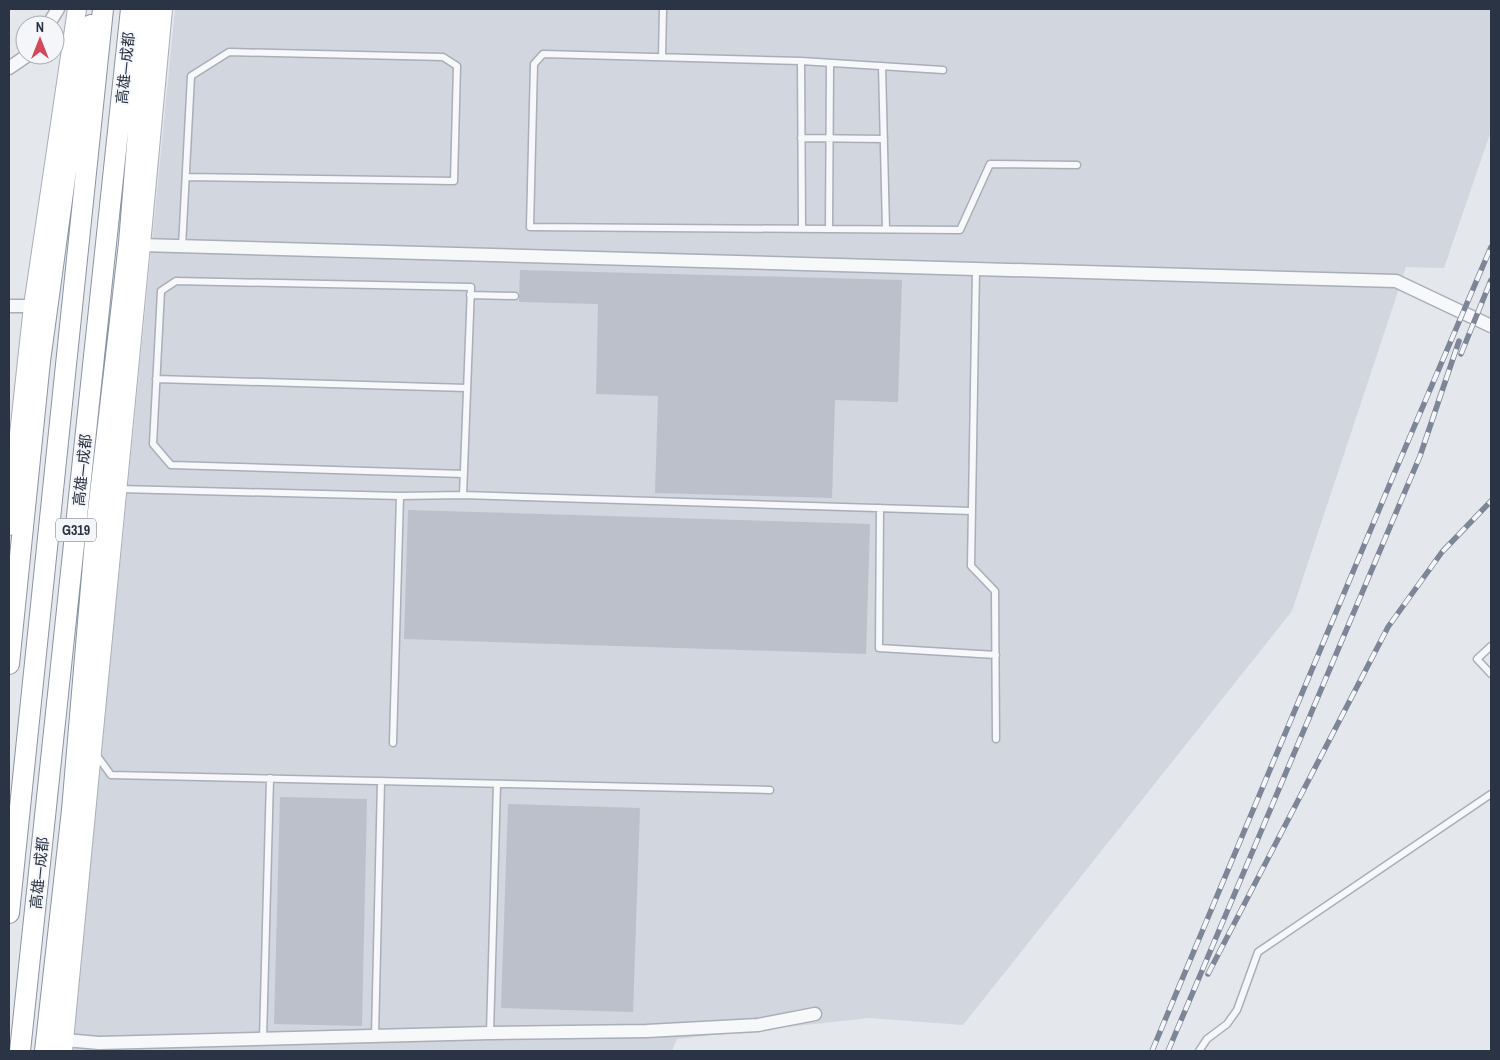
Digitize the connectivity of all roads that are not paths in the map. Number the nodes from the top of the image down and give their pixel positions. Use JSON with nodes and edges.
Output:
{"nodes":[{"id":1,"x":78,"y":9,"type":"edge"},
{"id":2,"x":95,"y":9,"type":"edge"},
{"id":3,"x":103,"y":9,"type":"edge"},
{"id":4,"x":131,"y":9,"type":"edge"},
{"id":5,"x":137,"y":9,"type":"edge"},
{"id":6,"x":148,"y":9,"type":"edge"},
{"id":7,"x":162,"y":9,"type":"edge"},
{"id":8,"x":663,"y":9,"type":"edge"},
{"id":9,"x":662,"y":57,"type":"junction"},
{"id":10,"x":801,"y":61,"type":"junction"},
{"id":11,"x":830,"y":63,"type":"junction"},
{"id":12,"x":882,"y":66,"type":"junction"},
{"id":13,"x":943,"y":70,"type":"dead end"},
{"id":14,"x":802,"y":138,"type":"junction"},
{"id":15,"x":830,"y":138,"type":"junction"},
{"id":16,"x":884,"y":139,"type":"junction"},
{"id":17,"x":1077,"y":165,"type":"dead end"},
{"id":18,"x":186,"y":177,"type":"junction"},
{"id":19,"x":802,"y":229,"type":"junction"},
{"id":20,"x":829,"y":229,"type":"junction"},
{"id":21,"x":886,"y":229,"type":"junction"},
{"id":22,"x":141,"y":245,"type":"junction"},
{"id":23,"x":182,"y":247,"type":"junction"},
{"id":24,"x":976,"y":269,"type":"junction"},
{"id":25,"x":470,"y":295,"type":"junction"},
{"id":26,"x":515,"y":296,"type":"dead end"},
{"id":27,"x":9,"y":306,"type":"edge"},
{"id":28,"x":33,"y":306,"type":"junction"},
{"id":29,"x":1491,"y":326,"type":"edge"},
{"id":30,"x":156,"y":379,"type":"junction"},
{"id":31,"x":467,"y":388,"type":"junction"},
{"id":32,"x":464,"y":474,"type":"junction"},
{"id":33,"x":116,"y":489,"type":"junction"},
{"id":34,"x":463,"y":495,"type":"junction"},
{"id":35,"x":400,"y":496,"type":"junction"},
{"id":36,"x":880,"y":508,"type":"junction"},
{"id":37,"x":972,"y":511,"type":"junction"},
{"id":38,"x":9,"y":526,"type":"edge"},
{"id":39,"x":1491,"y":646,"type":"edge"},
{"id":40,"x":996,"y":655,"type":"junction"},
{"id":41,"x":9,"y":664,"type":"edge"},
{"id":42,"x":1491,"y":674,"type":"edge"},
{"id":43,"x":996,"y":739,"type":"dead end"},
{"id":44,"x":392,"y":743,"type":"dead end"},
{"id":45,"x":93,"y":749,"type":"junction"},
{"id":46,"x":270,"y":778,"type":"junction"},
{"id":47,"x":381,"y":781,"type":"junction"},
{"id":48,"x":497,"y":784,"type":"junction"},
{"id":49,"x":770,"y":790,"type":"dead end"},
{"id":50,"x":1491,"y":794,"type":"edge"},
{"id":51,"x":9,"y":914,"type":"edge"},
{"id":52,"x":815,"y":1014,"type":"dead end"},
{"id":53,"x":490,"y":1032,"type":"junction"},
{"id":54,"x":374,"y":1036,"type":"junction"},
{"id":55,"x":263,"y":1039,"type":"junction"},
{"id":56,"x":64,"y":1046,"type":"edge"},
{"id":57,"x":20,"y":1051,"type":"edge"},
{"id":58,"x":28,"y":1051,"type":"edge"},
{"id":59,"x":45,"y":1051,"type":"edge"},
{"id":60,"x":1199,"y":1051,"type":"edge"}],
"edges":[{"from":1,"to":28,"type":"main road"},
{"from":2,"to":41,"type":"highway"},
{"from":3,"to":51,"type":"highway","name":"高雄—成都","number":"G319"},
{"from":4,"to":57,"type":"highway","name":"高雄—成都","number":"G319"},
{"from":5,"to":58,"type":"main road"},
{"from":6,"to":59,"type":"highway"},
{"from":7,"to":22,"type":"main road"},
{"from":8,"to":9,"type":"lane"},
{"from":9,"to":10,"type":"lane"},
{"from":9,"to":19,"type":"lane"},
{"from":10,"to":11,"type":"lane"},
{"from":10,"to":14,"type":"lane"},
{"from":11,"to":12,"type":"lane"},
{"from":11,"to":15,"type":"lane"},
{"from":12,"to":13,"type":"lane"},
{"from":12,"to":16,"type":"lane"},
{"from":14,"to":15,"type":"lane"},
{"from":14,"to":19,"type":"lane"},
{"from":15,"to":16,"type":"lane"},
{"from":15,"to":20,"type":"lane"},
{"from":16,"to":21,"type":"lane"},
{"from":17,"to":21,"type":"lane"},
{"from":18,"to":18,"type":"lane"},
{"from":18,"to":23,"type":"lane"},
{"from":19,"to":20,"type":"lane"},
{"from":20,"to":21,"type":"lane"},
{"from":22,"to":23,"type":"street"},
{"from":22,"to":33,"type":"main road"},
{"from":23,"to":24,"type":"street"},
{"from":24,"to":29,"type":"street"},
{"from":24,"to":37,"type":"lane"},
{"from":25,"to":26,"type":"lane"},
{"from":25,"to":30,"type":"lane"},
{"from":25,"to":31,"type":"lane"},
{"from":27,"to":28,"type":"street"},
{"from":28,"to":38,"type":"main road"},
{"from":30,"to":31,"type":"lane"},
{"from":30,"to":32,"type":"lane"},
{"from":31,"to":32,"type":"lane"},
{"from":32,"to":34,"type":"lane"},
{"from":33,"to":35,"type":"lane"},
{"from":33,"to":45,"type":"main road"},
{"from":34,"to":35,"type":"lane"},
{"from":34,"to":36,"type":"lane"},
{"from":35,"to":44,"type":"lane"},
{"from":36,"to":37,"type":"lane"},
{"from":36,"to":40,"type":"lane"},
{"from":37,"to":40,"type":"lane"},
{"from":39,"to":42,"type":"lane"},
{"from":40,"to":43,"type":"lane"},
{"from":45,"to":46,"type":"lane"},
{"from":45,"to":56,"type":"main road"},
{"from":46,"to":47,"type":"lane"},
{"from":46,"to":55,"type":"lane"},
{"from":47,"to":48,"type":"lane"},
{"from":47,"to":54,"type":"lane"},
{"from":48,"to":49,"type":"lane"},
{"from":48,"to":53,"type":"lane"},
{"from":50,"to":60,"type":"lane"},
{"from":52,"to":53,"type":"street"},
{"from":53,"to":54,"type":"street"},
{"from":54,"to":55,"type":"street"},
{"from":55,"to":56,"type":"street"}]}
